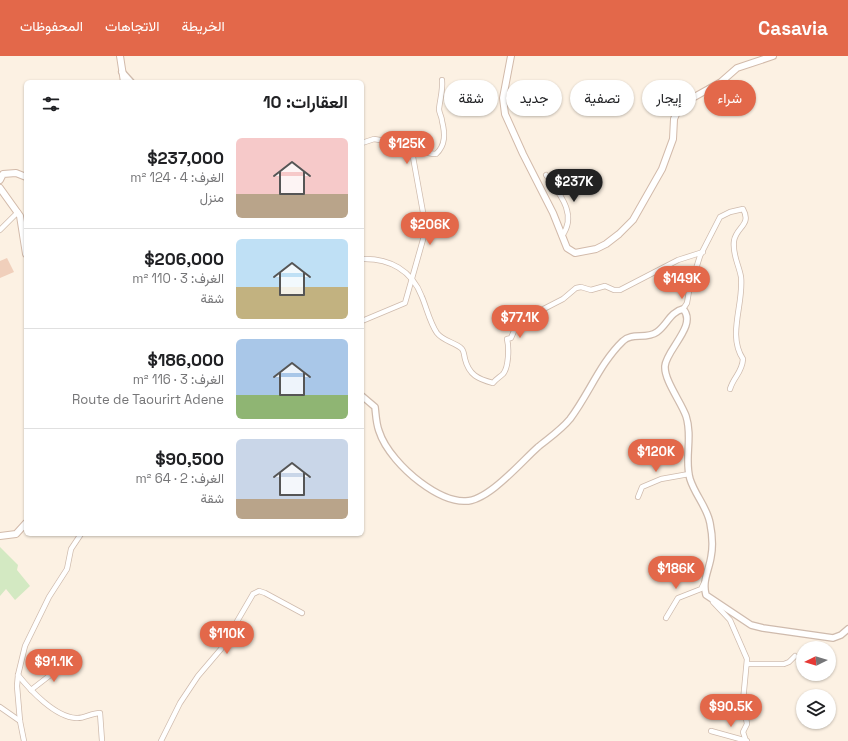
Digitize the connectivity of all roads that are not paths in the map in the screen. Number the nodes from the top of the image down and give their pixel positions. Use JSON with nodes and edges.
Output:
{"nodes":[{"id":1,"x":120,"y":56,"type":"edge"},
{"id":2,"x":511,"y":56,"type":"edge"},
{"id":3,"x":773,"y":56,"type":"edge"},
{"id":4,"x":122,"y":71,"type":"junction"},
{"id":5,"x":124,"y":80,"type":"edge"},
{"id":6,"x":129,"y":80,"type":"edge"},
{"id":7,"x":442,"y":80,"type":"dead end"},
{"id":8,"x":364,"y":142,"type":"edge"},
{"id":9,"x":403,"y":144,"type":"junction"},
{"id":10,"x":546,"y":175,"type":"dead end"},
{"id":11,"x":24,"y":176,"type":"edge"},
{"id":12,"x":0,"y":180,"type":"edge"},
{"id":13,"x":0,"y":188,"type":"edge"},
{"id":14,"x":18,"y":212,"type":"junction"},
{"id":15,"x":0,"y":230,"type":"edge"},
{"id":16,"x":562,"y":236,"type":"junction"},
{"id":17,"x":24,"y":246,"type":"edge"},
{"id":18,"x":703,"y":252,"type":"junction"},
{"id":19,"x":364,"y":259,"type":"edge"},
{"id":20,"x":411,"y":279,"type":"junction"},
{"id":21,"x":683,"y":309,"type":"junction"},
{"id":22,"x":364,"y":319,"type":"edge"},
{"id":23,"x":730,"y":389,"type":"dead end"},
{"id":24,"x":364,"y":398,"type":"edge"},
{"id":25,"x":689,"y":474,"type":"junction"},
{"id":26,"x":638,"y":497,"type":"dead end"},
{"id":27,"x":24,"y":525,"type":"edge"},
{"id":28,"x":0,"y":536,"type":"edge"},
{"id":29,"x":79,"y":536,"type":"edge"},
{"id":30,"x":704,"y":582,"type":"junction"},
{"id":31,"x":712,"y":600,"type":"junction"},
{"id":32,"x":302,"y":614,"type":"dead end"},
{"id":33,"x":666,"y":618,"type":"dead end"},
{"id":34,"x":848,"y":629,"type":"edge"},
{"id":35,"x":794,"y":656,"type":"dead end"},
{"id":36,"x":67,"y":662,"type":"dead end"},
{"id":37,"x":748,"y":664,"type":"junction"},
{"id":38,"x":18,"y":675,"type":"junction"},
{"id":39,"x":31,"y":690,"type":"junction"},
{"id":40,"x":0,"y":707,"type":"edge"},
{"id":41,"x":20,"y":721,"type":"junction"},
{"id":42,"x":711,"y":731,"type":"dead end"},
{"id":43,"x":24,"y":741,"type":"edge"},
{"id":44,"x":102,"y":741,"type":"edge"},
{"id":45,"x":161,"y":741,"type":"edge"},
{"id":46,"x":747,"y":741,"type":"edge"}],
"edges":[{"from":1,"to":4,"type":"main road"},
{"from":2,"to":16,"type":"main road"},
{"from":3,"to":16,"type":"main road"},
{"from":4,"to":5,"type":"main road"},
{"from":4,"to":6,"type":"street"},
{"from":7,"to":9,"type":"street"},
{"from":8,"to":9,"type":"street"},
{"from":9,"to":20,"type":"street"},
{"from":10,"to":16,"type":"street"},
{"from":11,"to":12,"type":"main road"},
{"from":13,"to":14,"type":"main road"},
{"from":14,"to":15,"type":"street"},
{"from":14,"to":17,"type":"main road"},
{"from":18,"to":20,"type":"street"},
{"from":18,"to":21,"type":"street"},
{"from":18,"to":23,"type":"street"},
{"from":19,"to":20,"type":"street"},
{"from":20,"to":22,"type":"street"},
{"from":21,"to":24,"type":"street"},
{"from":21,"to":25,"type":"street"},
{"from":25,"to":26,"type":"street"},
{"from":25,"to":30,"type":"street"},
{"from":27,"to":28,"type":"main road"},
{"from":29,"to":38,"type":"street"},
{"from":30,"to":31,"type":"street"},
{"from":30,"to":33,"type":"street"},
{"from":31,"to":34,"type":"street"},
{"from":31,"to":37,"type":"street"},
{"from":32,"to":45,"type":"street"},
{"from":35,"to":37,"type":"street"},
{"from":36,"to":39,"type":"street"},
{"from":37,"to":46,"type":"street"},
{"from":38,"to":39,"type":"street"},
{"from":38,"to":41,"type":"street"},
{"from":39,"to":44,"type":"street"},
{"from":40,"to":41,"type":"street"},
{"from":41,"to":43,"type":"street"},
{"from":42,"to":46,"type":"street"}]}
